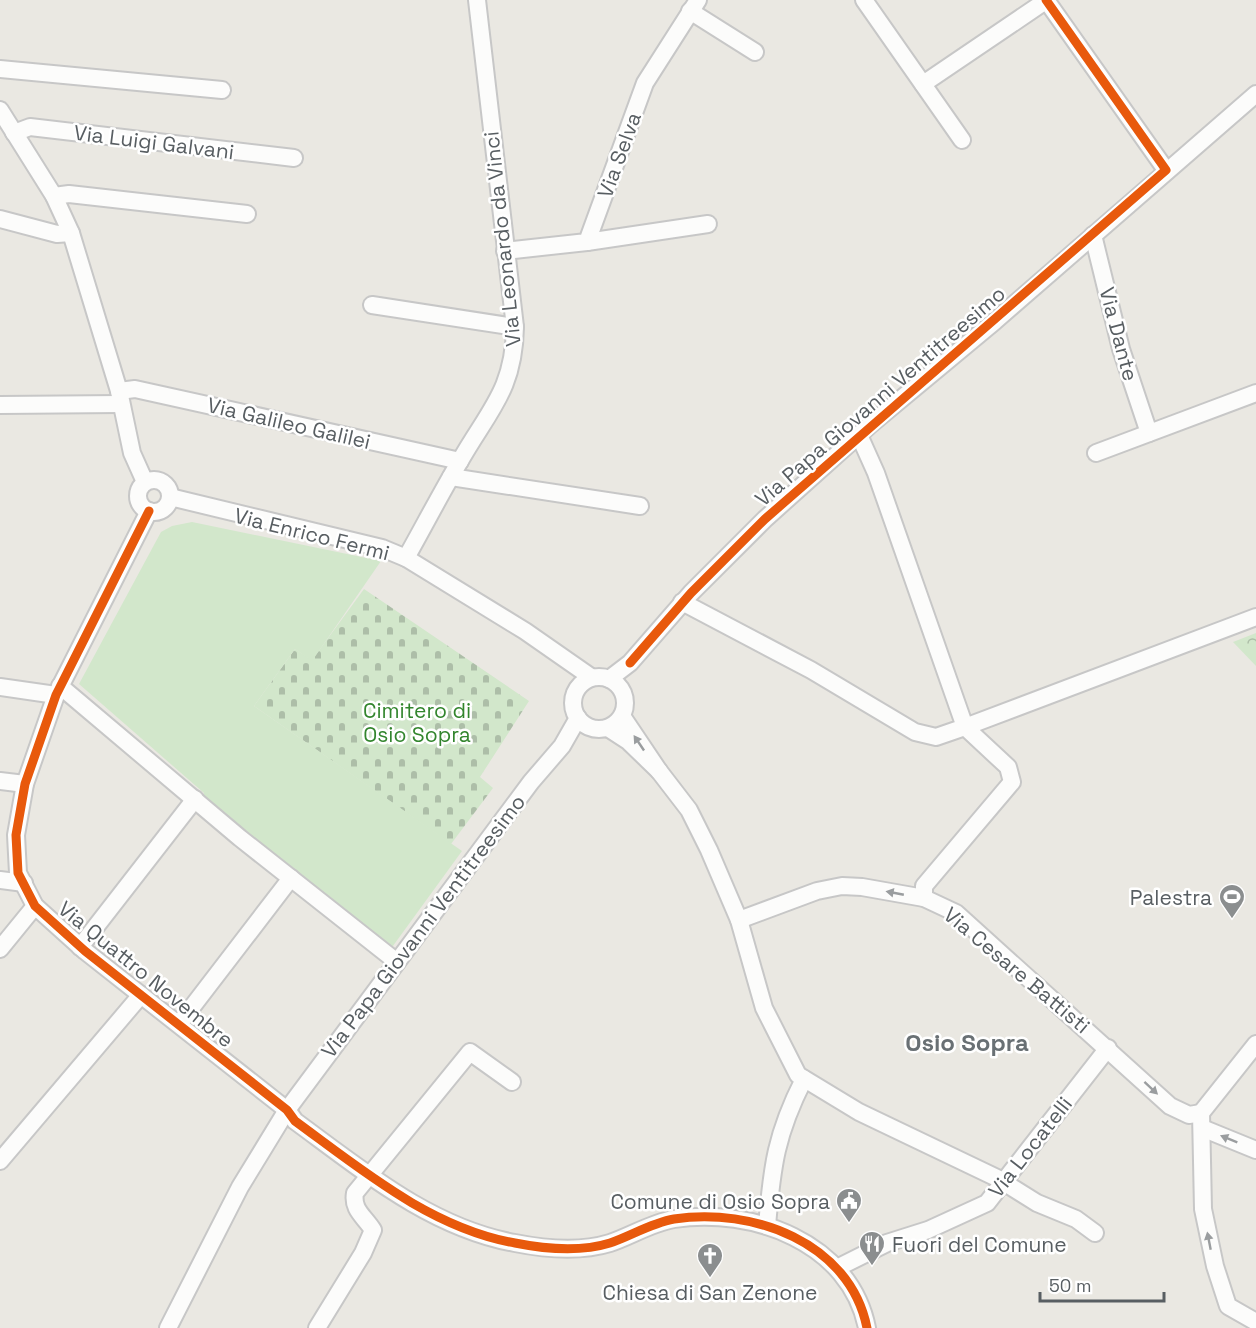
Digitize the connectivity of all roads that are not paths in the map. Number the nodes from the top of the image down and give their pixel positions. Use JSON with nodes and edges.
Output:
{"nodes":[{"id":1,"x":477,"y":0,"type":"edge"},
{"id":2,"x":864,"y":0,"type":"edge"},
{"id":3,"x":1047,"y":0,"type":"edge"},
{"id":4,"x":694,"y":6,"type":"edge"},
{"id":5,"x":754,"y":52,"type":"dead end"},
{"id":6,"x":0,"y":69,"type":"edge"},
{"id":7,"x":923,"y":84,"type":"junction"},
{"id":8,"x":222,"y":90,"type":"dead end"},
{"id":9,"x":1256,"y":94,"type":"edge"},
{"id":10,"x":0,"y":110,"type":"edge"},
{"id":11,"x":14,"y":133,"type":"junction"},
{"id":12,"x":963,"y":140,"type":"dead end"},
{"id":13,"x":294,"y":158,"type":"dead end"},
{"id":14,"x":1166,"y":170,"type":"junction"},
{"id":15,"x":54,"y":196,"type":"junction"},
{"id":16,"x":247,"y":214,"type":"dead end"},
{"id":17,"x":0,"y":219,"type":"edge"},
{"id":18,"x":708,"y":224,"type":"dead end"},
{"id":19,"x":71,"y":233,"type":"junction"},
{"id":20,"x":1093,"y":235,"type":"junction"},
{"id":21,"x":587,"y":242,"type":"junction"},
{"id":22,"x":506,"y":251,"type":"junction"},
{"id":23,"x":372,"y":305,"type":"dead end"},
{"id":24,"x":515,"y":327,"type":"junction"},
{"id":25,"x":1256,"y":393,"type":"edge"},
{"id":26,"x":120,"y":398,"type":"junction"},
{"id":27,"x":0,"y":405,"type":"edge"},
{"id":28,"x":1149,"y":433,"type":"junction"},
{"id":29,"x":859,"y":435,"type":"junction"},
{"id":30,"x":1096,"y":453,"type":"dead end"},
{"id":31,"x":460,"y":461,"type":"junction"},
{"id":32,"x":451,"y":477,"type":"junction"},
{"id":33,"x":145,"y":482,"type":"junction"},
{"id":34,"x":170,"y":497,"type":"junction"},
{"id":35,"x":640,"y":506,"type":"dead end"},
{"id":36,"x":149,"y":511,"type":"junction"},
{"id":37,"x":406,"y":558,"type":"junction"},
{"id":38,"x":682,"y":602,"type":"junction"},
{"id":39,"x":1256,"y":617,"type":"edge"},
{"id":40,"x":585,"y":681,"type":"junction"},
{"id":41,"x":615,"y":683,"type":"junction"},
{"id":42,"x":0,"y":687,"type":"edge"},
{"id":43,"x":58,"y":691,"type":"junction"},
{"id":44,"x":622,"y":716,"type":"junction"},
{"id":45,"x":583,"y":723,"type":"junction"},
{"id":46,"x":965,"y":727,"type":"junction"},
{"id":47,"x":608,"y":728,"type":"junction"},
{"id":48,"x":659,"y":771,"type":"junction"},
{"id":49,"x":0,"y":781,"type":"edge"},
{"id":50,"x":25,"y":784,"type":"junction"},
{"id":51,"x":195,"y":799,"type":"junction"},
{"id":52,"x":291,"y":878,"type":"junction"},
{"id":53,"x":0,"y":880,"type":"edge"},
{"id":54,"x":24,"y":883,"type":"junction"},
{"id":55,"x":924,"y":898,"type":"junction"},
{"id":56,"x":34,"y":906,"type":"junction"},
{"id":57,"x":739,"y":920,"type":"junction"},
{"id":58,"x":80,"y":947,"type":"junction"},
{"id":59,"x":0,"y":949,"type":"edge"},
{"id":60,"x":397,"y":962,"type":"junction"},
{"id":61,"x":141,"y":995,"type":"junction"},
{"id":62,"x":179,"y":1024,"type":"junction"},
{"id":63,"x":1256,"y":1044,"type":"edge"},
{"id":64,"x":1108,"y":1048,"type":"junction"},
{"id":65,"x":804,"y":1079,"type":"junction"},
{"id":66,"x":512,"y":1082,"type":"dead end"},
{"id":67,"x":287,"y":1110,"type":"junction"},
{"id":68,"x":1202,"y":1120,"type":"junction"},
{"id":69,"x":1256,"y":1150,"type":"edge"},
{"id":70,"x":0,"y":1161,"type":"edge"},
{"id":71,"x":370,"y":1175,"type":"junction"},
{"id":72,"x":1004,"y":1183,"type":"junction"},
{"id":73,"x":767,"y":1226,"type":"junction"},
{"id":74,"x":1095,"y":1233,"type":"dead end"},
{"id":75,"x":837,"y":1268,"type":"junction"},
{"id":76,"x":1256,"y":1322,"type":"edge"},
{"id":77,"x":168,"y":1328,"type":"edge"},
{"id":78,"x":317,"y":1328,"type":"edge"},
{"id":79,"x":867,"y":1328,"type":"edge"}],
"edges":[{"from":1,"to":22,"type":"street","name":"Via Leonardo da Vinci"},
{"from":2,"to":7,"type":"street"},
{"from":3,"to":7,"type":"street"},
{"from":3,"to":14,"type":"street"},
{"from":4,"to":5,"type":"street"},
{"from":4,"to":21,"type":"street","name":"Via Selva"},
{"from":6,"to":8,"type":"street"},
{"from":7,"to":12,"type":"street"},
{"from":9,"to":14,"type":"street","name":"Via Papa Giovanni Ventitreesimo"},
{"from":10,"to":11,"type":"street"},
{"from":11,"to":13,"type":"street","name":"Via Luigi Galvani"},
{"from":11,"to":15,"type":"street"},
{"from":14,"to":20,"type":"street","name":"Via Papa Giovanni Ventitreesimo"},
{"from":15,"to":16,"type":"street"},
{"from":15,"to":19,"type":"street"},
{"from":17,"to":19,"type":"street"},
{"from":18,"to":21,"type":"street"},
{"from":19,"to":26,"type":"street"},
{"from":20,"to":28,"type":"street","name":"Via Dante"},
{"from":20,"to":29,"type":"street","name":"Via Papa Giovanni Ventitreesimo"},
{"from":21,"to":22,"type":"street"},
{"from":22,"to":24,"type":"street","name":"Via Leonardo da Vinci"},
{"from":23,"to":24,"type":"street"},
{"from":24,"to":31,"type":"street","name":"Via Leonardo da Vinci"},
{"from":25,"to":28,"type":"street"},
{"from":26,"to":27,"type":"street","name":"Via Galileo Galilei"},
{"from":26,"to":31,"type":"street","name":"Via Galileo Galilei"},
{"from":26,"to":33,"type":"street"},
{"from":28,"to":30,"type":"street"},
{"from":29,"to":38,"type":"street","name":"Via Papa Giovanni Ventitreesimo"},
{"from":29,"to":46,"type":"street"},
{"from":31,"to":32,"type":"street","name":"Via Leonardo da Vinci"},
{"from":32,"to":35,"type":"street"},
{"from":32,"to":37,"type":"street","name":"Via Leonardo da Vinci"},
{"from":33,"to":34,"type":"street"},
{"from":33,"to":36,"type":"street"},
{"from":34,"to":36,"type":"street"},
{"from":34,"to":37,"type":"street","name":"Via Enrico Fermi"},
{"from":36,"to":43,"type":"street","name":"Via Quattro Novembre"},
{"from":37,"to":40,"type":"street","name":"Via Enrico Fermi"},
{"from":38,"to":41,"type":"street","name":"Via Papa Giovanni Ventitreesimo"},
{"from":38,"to":46,"type":"street"},
{"from":39,"to":46,"type":"street"},
{"from":40,"to":41,"type":"street"},
{"from":40,"to":45,"type":"street"},
{"from":41,"to":44,"type":"street","name":"Via Papa Giovanni Ventitreesimo"},
{"from":42,"to":43,"type":"street"},
{"from":43,"to":50,"type":"street","name":"Via Quattro Novembre"},
{"from":43,"to":51,"type":"street"},
{"from":44,"to":47,"type":"street"},
{"from":48,"to":44,"type":"street","one_way":true},
{"from":45,"to":47,"type":"street"},
{"from":45,"to":60,"type":"street","name":"Via Papa Giovanni Ventitreesimo"},
{"from":46,"to":55,"type":"street"},
{"from":47,"to":48,"type":"street"},
{"from":48,"to":57,"type":"street"},
{"from":49,"to":50,"type":"street"},
{"from":50,"to":54,"type":"street","name":"Via Quattro Novembre"},
{"from":51,"to":52,"type":"street"},
{"from":51,"to":58,"type":"street"},
{"from":52,"to":60,"type":"street"},
{"from":52,"to":62,"type":"street"},
{"from":53,"to":54,"type":"street"},
{"from":54,"to":56,"type":"street","name":"Via Quattro Novembre"},
{"from":55,"to":57,"type":"street","name":"Via Cesare Battisti","one_way":true},
{"from":55,"to":64,"type":"street","name":"Via Cesare Battisti"},
{"from":56,"to":58,"type":"street","name":"Via Quattro Novembre"},
{"from":56,"to":59,"type":"street"},
{"from":57,"to":65,"type":"street"},
{"from":58,"to":61,"type":"street","name":"Via Quattro Novembre"},
{"from":60,"to":67,"type":"street","name":"Via Papa Giovanni Ventitreesimo"},
{"from":61,"to":62,"type":"street","name":"Via Quattro Novembre"},
{"from":61,"to":70,"type":"street"},
{"from":62,"to":67,"type":"street","name":"Via Quattro Novembre"},
{"from":63,"to":68,"type":"street"},
{"from":64,"to":68,"type":"street","name":"Via Cesare Battisti","one_way":true},
{"from":64,"to":72,"type":"street","name":"Via Locatelli"},
{"from":65,"to":72,"type":"street"},
{"from":65,"to":73,"type":"street"},
{"from":66,"to":71,"type":"street"},
{"from":67,"to":71,"type":"street","name":"Via Quattro Novembre"},
{"from":67,"to":77,"type":"street","name":"Via Papa Giovanni Ventitreesimo"},
{"from":69,"to":68,"type":"street","name":"Via Cesare Battisti","one_way":true},
{"from":76,"to":68,"type":"street","one_way":true},
{"from":71,"to":73,"type":"street","name":"Via Quattro Novembre"},
{"from":71,"to":78,"type":"street"},
{"from":72,"to":74,"type":"street"},
{"from":72,"to":75,"type":"street","name":"Via Locatelli"},
{"from":73,"to":75,"type":"street","name":"Via Quattro Novembre"},
{"from":75,"to":79,"type":"street","name":"Via Quattro Novembre"}]}
